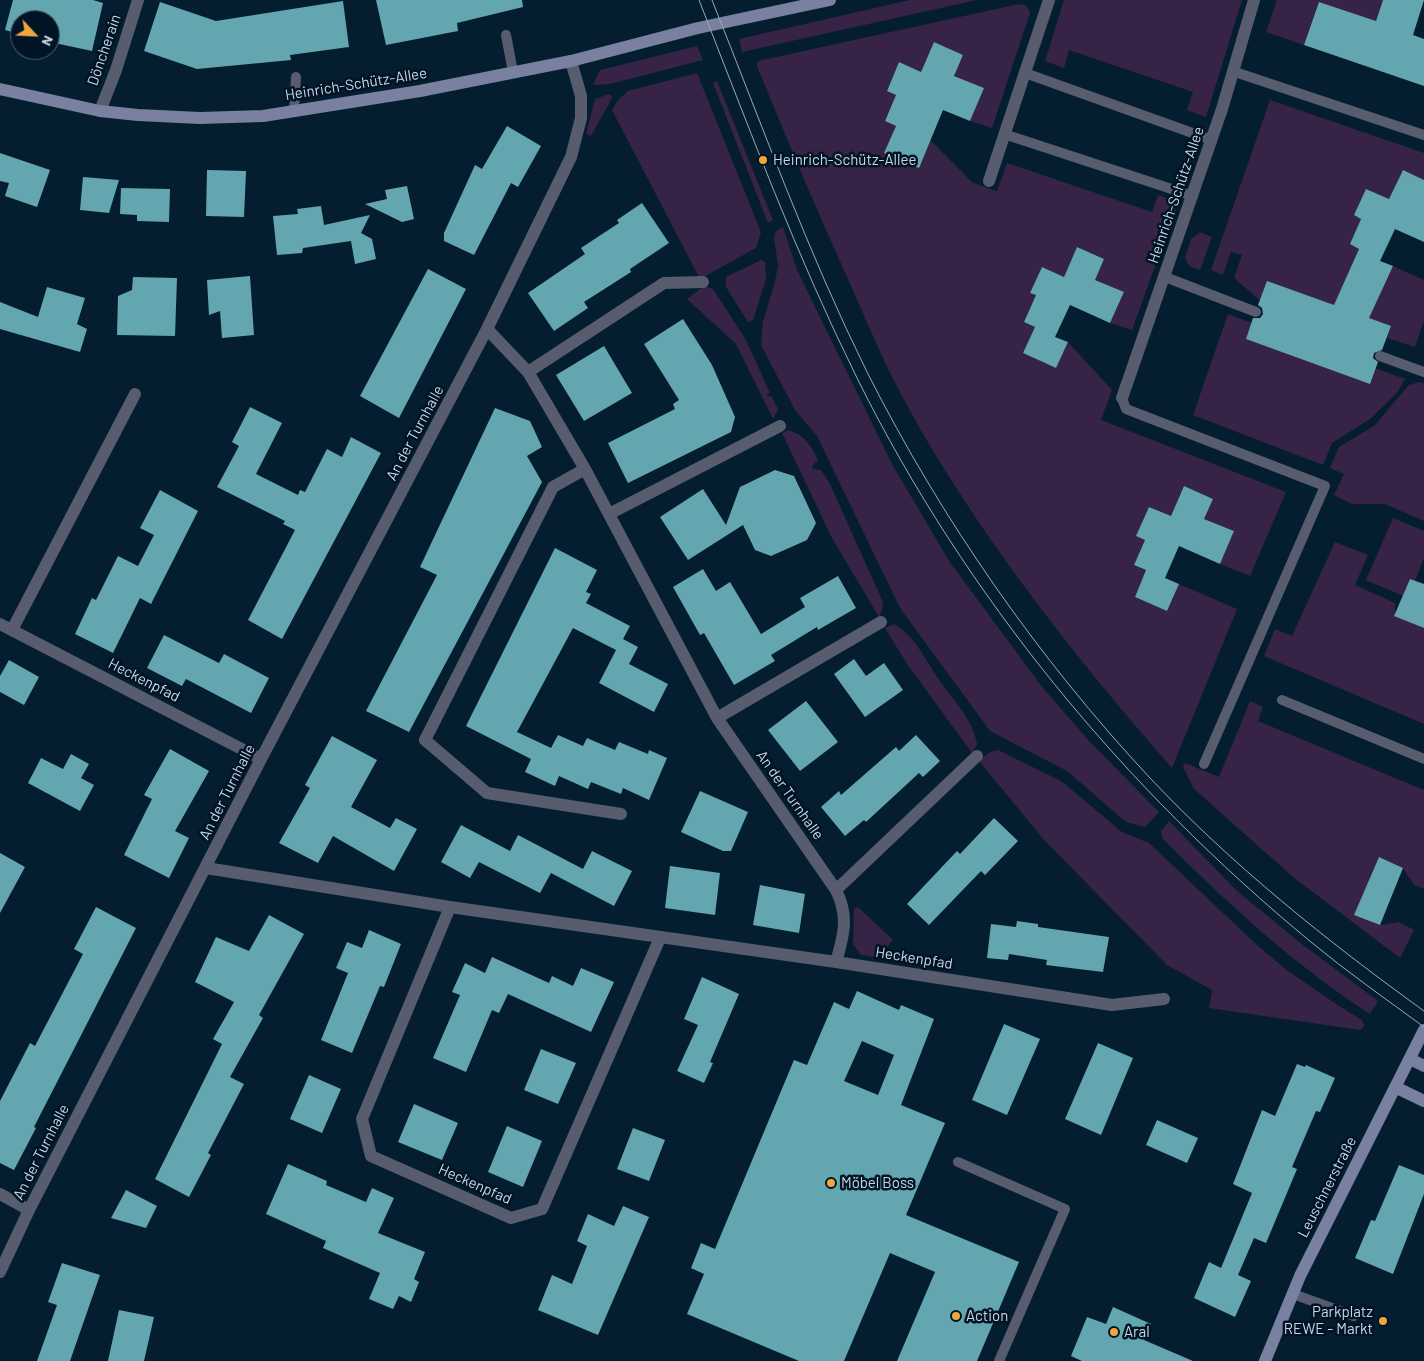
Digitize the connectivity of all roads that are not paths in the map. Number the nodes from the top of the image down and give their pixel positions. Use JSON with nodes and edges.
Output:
{"nodes":[{"id":1,"x":138,"y":0,"type":"edge"},
{"id":2,"x":830,"y":0,"type":"edge"},
{"id":3,"x":1049,"y":0,"type":"edge"},
{"id":4,"x":1254,"y":0,"type":"edge"},
{"id":5,"x":506,"y":35,"type":"dead end"},
{"id":6,"x":571,"y":60,"type":"junction"},
{"id":7,"x":1232,"y":71,"type":"junction"},
{"id":8,"x":513,"y":72,"type":"junction"},
{"id":9,"x":1025,"y":73,"type":"junction"},
{"id":10,"x":296,"y":77,"type":"dead end"},
{"id":11,"x":0,"y":89,"type":"edge"},
{"id":12,"x":100,"y":111,"type":"junction"},
{"id":13,"x":294,"y":111,"type":"junction"},
{"id":14,"x":1004,"y":134,"type":"junction"},
{"id":15,"x":1424,"y":135,"type":"edge"},
{"id":16,"x":1212,"y":140,"type":"junction"},
{"id":17,"x":989,"y":181,"type":"dead end"},
{"id":18,"x":1193,"y":196,"type":"junction"},
{"id":19,"x":1165,"y":277,"type":"junction"},
{"id":20,"x":703,"y":282,"type":"dead end"},
{"id":21,"x":1256,"y":312,"type":"dead end"},
{"id":22,"x":487,"y":329,"type":"junction"},
{"id":23,"x":1380,"y":356,"type":"dead end"},
{"id":24,"x":528,"y":372,"type":"junction"},
{"id":25,"x":1424,"y":372,"type":"edge"},
{"id":26,"x":135,"y":394,"type":"dead end"},
{"id":27,"x":1122,"y":398,"type":"joint"},
{"id":28,"x":780,"y":426,"type":"dead end"},
{"id":29,"x":585,"y":469,"type":"junction"},
{"id":30,"x":609,"y":514,"type":"junction"},
{"id":31,"x":881,"y":622,"type":"dead end"},
{"id":32,"x":0,"y":624,"type":"edge"},
{"id":33,"x":12,"y":630,"type":"junction"},
{"id":34,"x":1282,"y":700,"type":"dead end"},
{"id":35,"x":718,"y":718,"type":"junction"},
{"id":36,"x":977,"y":756,"type":"dead end"},
{"id":37,"x":1424,"y":759,"type":"edge"},
{"id":38,"x":261,"y":760,"type":"junction"},
{"id":39,"x":1204,"y":764,"type":"dead end"},
{"id":40,"x":621,"y":814,"type":"dead end"},
{"id":41,"x":206,"y":868,"type":"junction"},
{"id":42,"x":836,"y":890,"type":"junction"},
{"id":43,"x":450,"y":908,"type":"junction"},
{"id":44,"x":660,"y":938,"type":"junction"},
{"id":45,"x":836,"y":962,"type":"junction"},
{"id":46,"x":1164,"y":999,"type":"dead end"},
{"id":47,"x":1424,"y":1030,"type":"edge"},
{"id":48,"x":1410,"y":1059,"type":"junction"},
{"id":49,"x":1424,"y":1066,"type":"edge"},
{"id":50,"x":1395,"y":1087,"type":"junction"},
{"id":51,"x":1424,"y":1101,"type":"edge"},
{"id":52,"x":958,"y":1162,"type":"dead end"},
{"id":53,"x":0,"y":1194,"type":"edge"},
{"id":54,"x":29,"y":1210,"type":"junction"},
{"id":55,"x":0,"y":1272,"type":"edge"},
{"id":56,"x":1293,"y":1294,"type":"junction"},
{"id":57,"x":1354,"y":1316,"type":"dead end"},
{"id":58,"x":999,"y":1361,"type":"edge"},
{"id":59,"x":1265,"y":1361,"type":"edge"}],
"edges":[{"from":1,"to":12,"type":"street","name":"Döncherain"},
{"from":2,"to":6,"type":"main road","name":"Heinrich-Schütz-Allee"},
{"from":3,"to":9,"type":"street"},
{"from":4,"to":7,"type":"street","name":"Heinrich-Schütz-Allee"},
{"from":5,"to":8,"type":"lane"},
{"from":6,"to":8,"type":"main road","name":"Heinrich-Schütz-Allee"},
{"from":6,"to":22,"type":"street","name":"An der Turnhalle"},
{"from":7,"to":15,"type":"lane"},
{"from":7,"to":16,"type":"street","name":"Heinrich-Schütz-Allee"},
{"from":8,"to":13,"type":"main road","name":"Heinrich-Schütz-Allee"},
{"from":9,"to":14,"type":"street"},
{"from":9,"to":16,"type":"lane"},
{"from":10,"to":13,"type":"lane"},
{"from":11,"to":12,"type":"main road","name":"Heinrich-Schütz-Allee"},
{"from":12,"to":13,"type":"main road","name":"Heinrich-Schütz-Allee"},
{"from":14,"to":17,"type":"street"},
{"from":14,"to":18,"type":"lane"},
{"from":16,"to":18,"type":"street","name":"Heinrich-Schütz-Allee"},
{"from":18,"to":19,"type":"street","name":"Heinrich-Schütz-Allee"},
{"from":19,"to":21,"type":"lane"},
{"from":19,"to":27,"type":"street","name":"Heinrich-Schütz-Allee"},
{"from":20,"to":24,"type":"street"},
{"from":22,"to":24,"type":"street","name":"An der Turnhalle"},
{"from":22,"to":38,"type":"street","name":"An der Turnhalle"},
{"from":23,"to":25,"type":"lane"},
{"from":24,"to":29,"type":"street","name":"An der Turnhalle"},
{"from":26,"to":33,"type":"street"},
{"from":27,"to":39,"type":"lane"},
{"from":28,"to":30,"type":"street"},
{"from":29,"to":30,"type":"street","name":"An der Turnhalle"},
{"from":29,"to":40,"type":"street"},
{"from":30,"to":35,"type":"street","name":"An der Turnhalle"},
{"from":31,"to":35,"type":"street"},
{"from":32,"to":33,"type":"street","name":"Heckenpfad"},
{"from":33,"to":38,"type":"street","name":"Heckenpfad"},
{"from":34,"to":37,"type":"lane"},
{"from":35,"to":42,"type":"street","name":"An der Turnhalle"},
{"from":36,"to":42,"type":"street"},
{"from":38,"to":41,"type":"street","name":"An der Turnhalle"},
{"from":41,"to":43,"type":"street","name":"Heckenpfad"},
{"from":41,"to":54,"type":"street","name":"An der Turnhalle"},
{"from":42,"to":45,"type":"street","name":"An der Turnhalle"},
{"from":43,"to":44,"type":"street","name":"Heckenpfad"},
{"from":43,"to":44,"type":"street","name":"Heckenpfad"},
{"from":44,"to":45,"type":"street","name":"Heckenpfad"},
{"from":45,"to":46,"type":"street","name":"Heckenpfad"},
{"from":47,"to":48,"type":"main road","name":"Leuschnerstraße"},
{"from":48,"to":49,"type":"main road"},
{"from":48,"to":50,"type":"main road","name":"Leuschnerstraße"},
{"from":50,"to":51,"type":"main road"},
{"from":50,"to":56,"type":"main road","name":"Leuschnerstraße"},
{"from":52,"to":58,"type":"lane"},
{"from":53,"to":54,"type":"street"},
{"from":54,"to":55,"type":"street","name":"An der Turnhalle"},
{"from":56,"to":57,"type":"lane"},
{"from":56,"to":59,"type":"main road","name":"Leuschnerstraße"}]}
